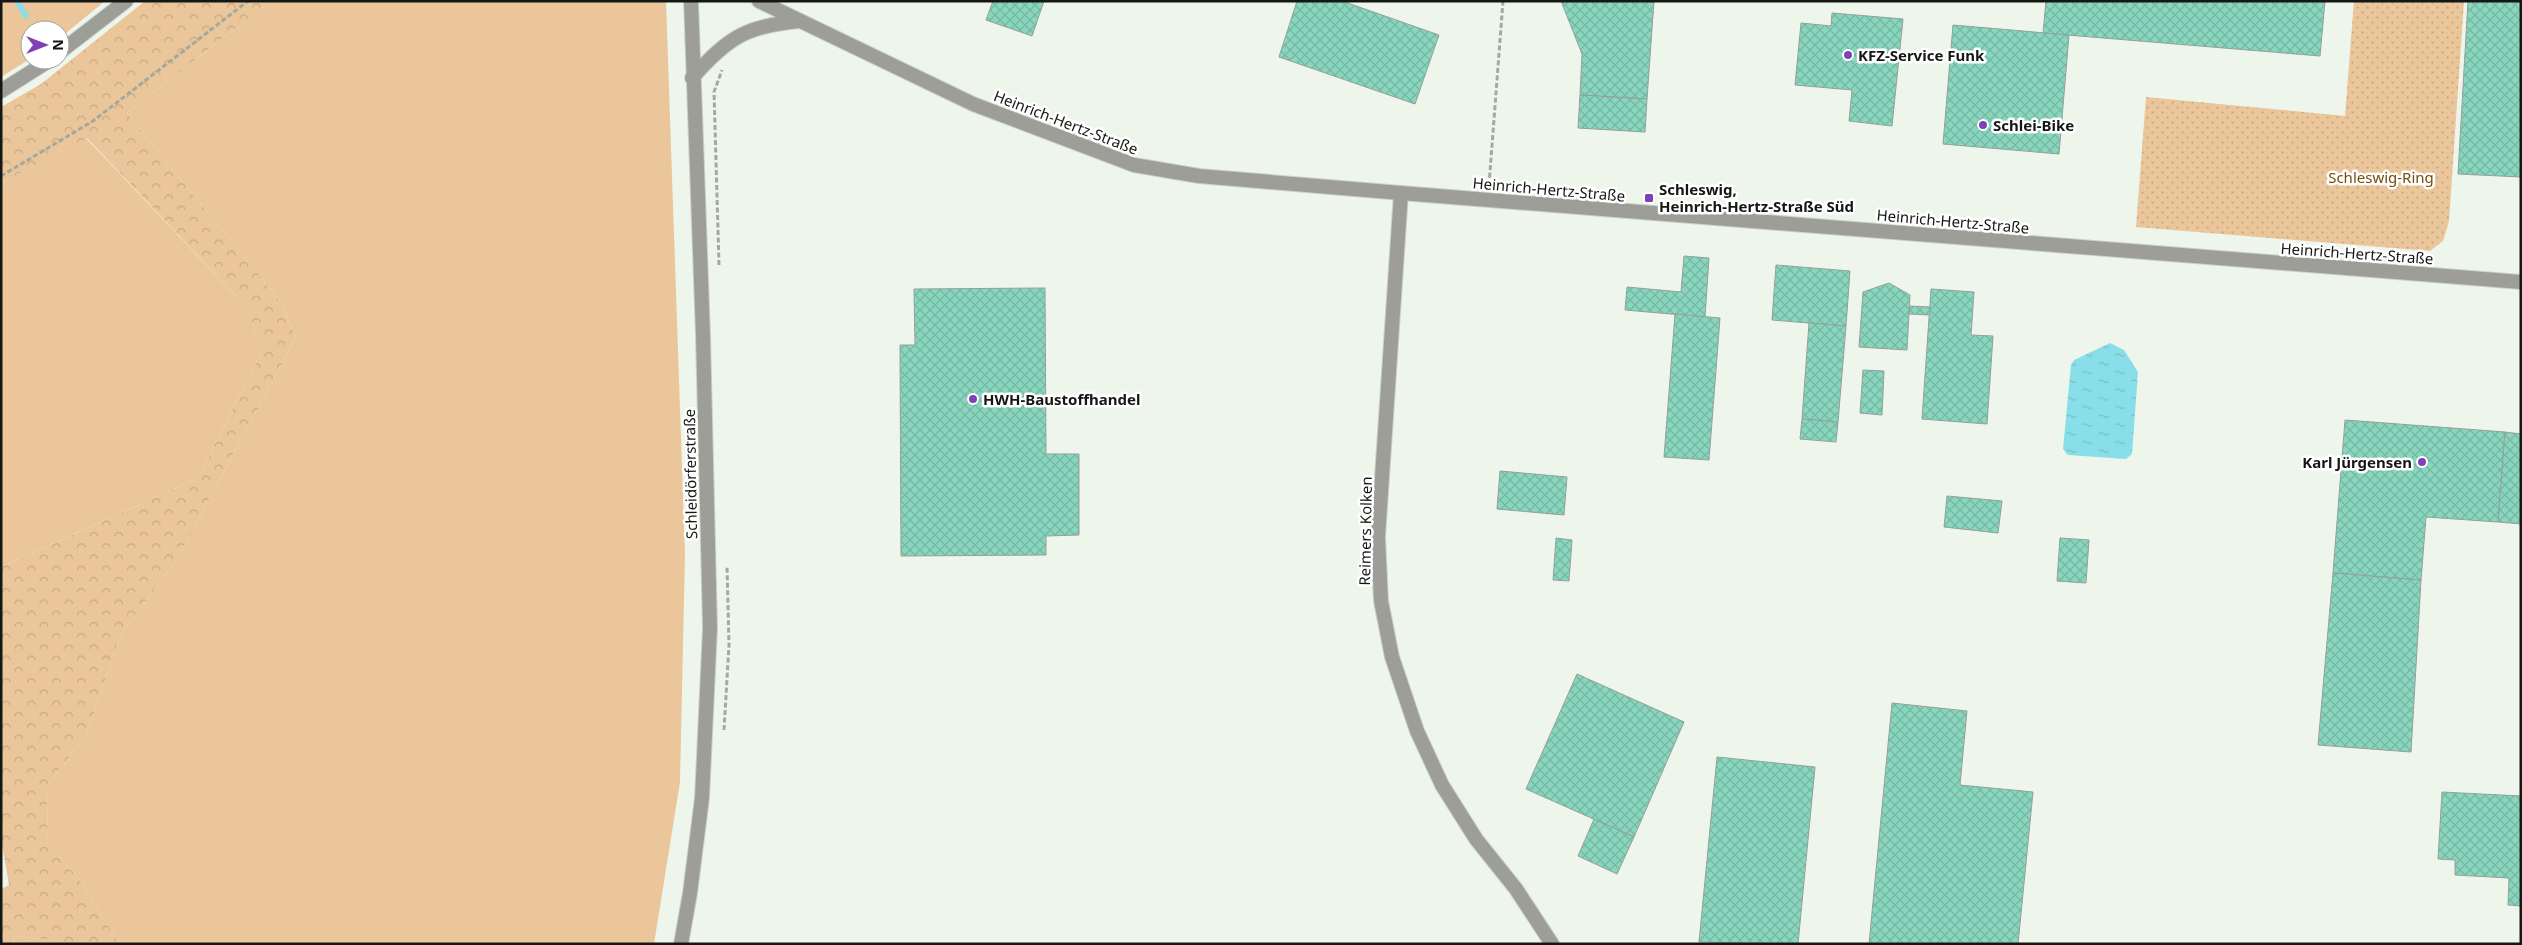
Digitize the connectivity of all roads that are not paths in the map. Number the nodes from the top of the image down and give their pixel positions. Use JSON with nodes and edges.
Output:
{"nodes":[{"id":1,"x":126,"y":1,"type":"edge"},
{"id":2,"x":691,"y":1,"type":"edge"},
{"id":3,"x":759,"y":1,"type":"edge"},
{"id":4,"x":799,"y":21,"type":"junction"},
{"id":5,"x":70,"y":44,"type":"edge"},
{"id":6,"x":34,"y":70,"type":"edge"},
{"id":7,"x":692,"y":78,"type":"junction"},
{"id":8,"x":1,"y":91,"type":"edge"},
{"id":9,"x":1401,"y":194,"type":"junction"},
{"id":10,"x":2521,"y":282,"type":"edge"},
{"id":11,"x":681,"y":944,"type":"edge"},
{"id":12,"x":1552,"y":944,"type":"edge"}],
"edges":[{"from":1,"to":5,"type":"street"},
{"from":2,"to":7,"type":"street","name":"Schleidörferstraße"},
{"from":3,"to":4,"type":"street","name":"Heinrich-Hertz-Straße"},
{"from":4,"to":7,"type":"street"},
{"from":4,"to":9,"type":"street","name":"Heinrich-Hertz-Straße"},
{"from":6,"to":8,"type":"street"},
{"from":7,"to":11,"type":"street","name":"Schleidörferstraße"},
{"from":9,"to":10,"type":"street","name":"Heinrich-Hertz-Straße"},
{"from":9,"to":12,"type":"street","name":"Reimers Kolken"}]}
